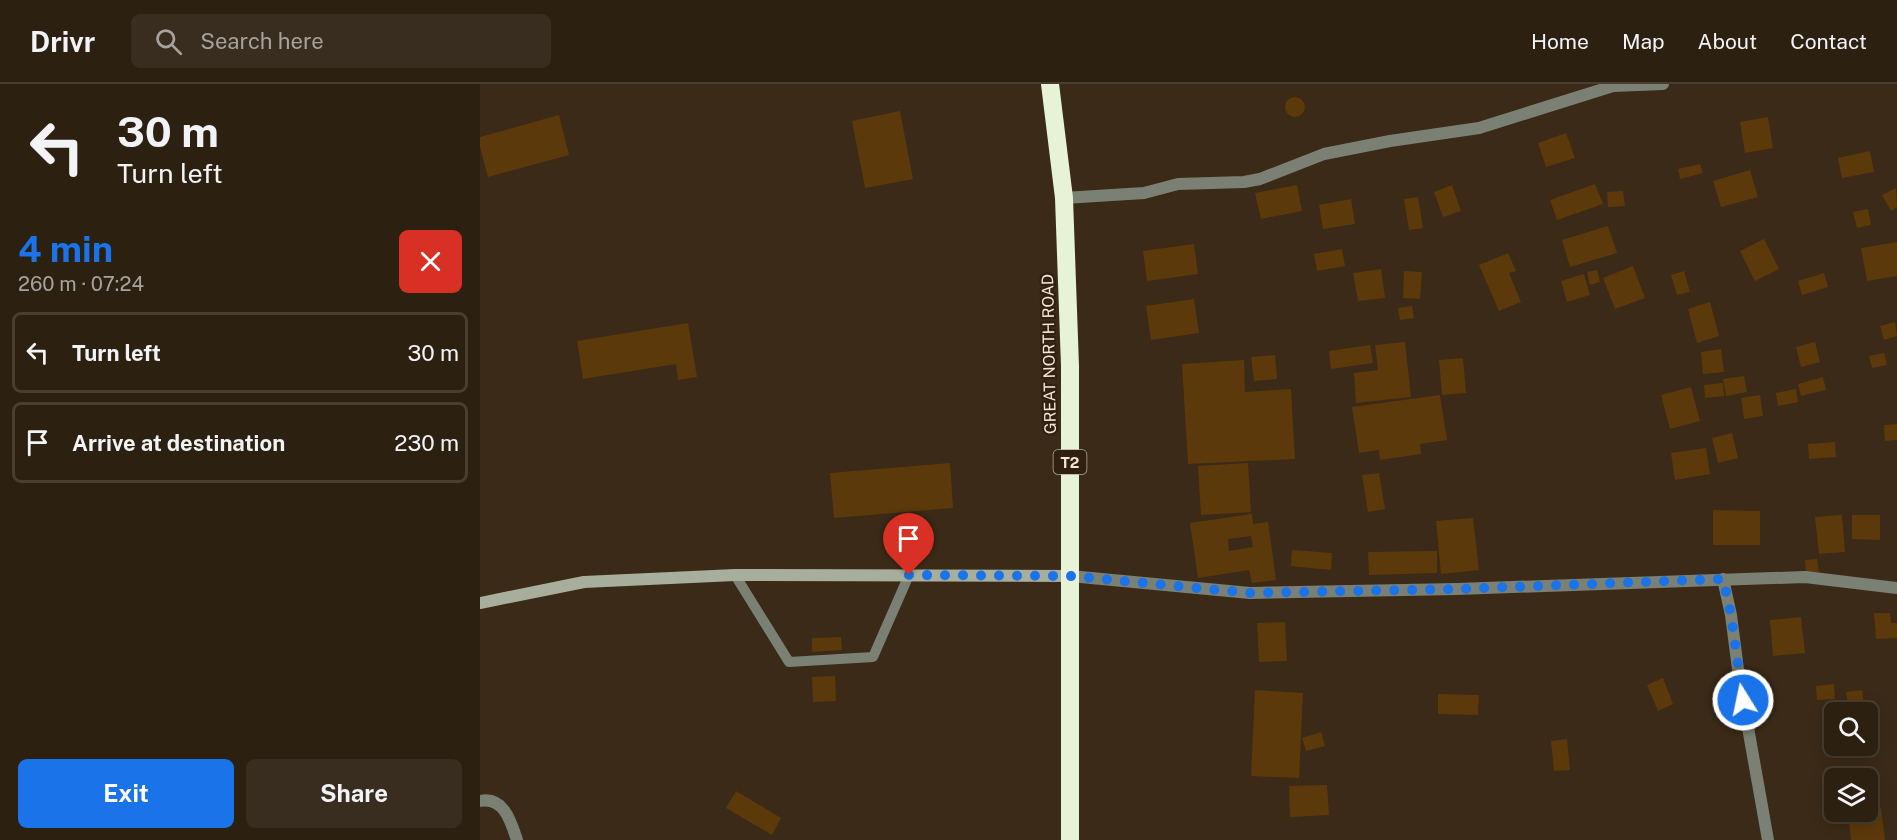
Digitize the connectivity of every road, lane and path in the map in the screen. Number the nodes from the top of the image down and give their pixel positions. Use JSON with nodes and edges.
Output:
{"nodes":[{"id":1,"x":1050,"y":84,"type":"edge"},
{"id":2,"x":1663,"y":84,"type":"edge"},
{"id":3,"x":1064,"y":198,"type":"junction"},
{"id":4,"x":735,"y":575,"type":"junction"},
{"id":5,"x":909,"y":575,"type":"junction"},
{"id":6,"x":1070,"y":576,"type":"junction"},
{"id":7,"x":1723,"y":579,"type":"junction"},
{"id":8,"x":1897,"y":588,"type":"edge"},
{"id":9,"x":480,"y":603,"type":"edge"},
{"id":10,"x":480,"y":801,"type":"edge"},
{"id":11,"x":517,"y":840,"type":"edge"},
{"id":12,"x":1070,"y":840,"type":"edge"},
{"id":13,"x":1768,"y":840,"type":"edge"}],
"edges":[{"from":1,"to":3,"type":"highway","name":"GREAT NORTH ROAD","number":"T2"},
{"from":2,"to":3,"type":"street"},
{"from":3,"to":6,"type":"highway","name":"GREAT NORTH ROAD","number":"T2"},
{"from":4,"to":5,"type":"main road"},
{"from":4,"to":5,"type":"lane"},
{"from":4,"to":9,"type":"main road"},
{"from":5,"to":6,"type":"main road"},
{"from":6,"to":7,"type":"street"},
{"from":6,"to":12,"type":"highway","name":"GREAT NORTH ROAD","number":"T2"},
{"from":7,"to":8,"type":"street"},
{"from":7,"to":13,"type":"street"},
{"from":10,"to":11,"type":"street"}]}
